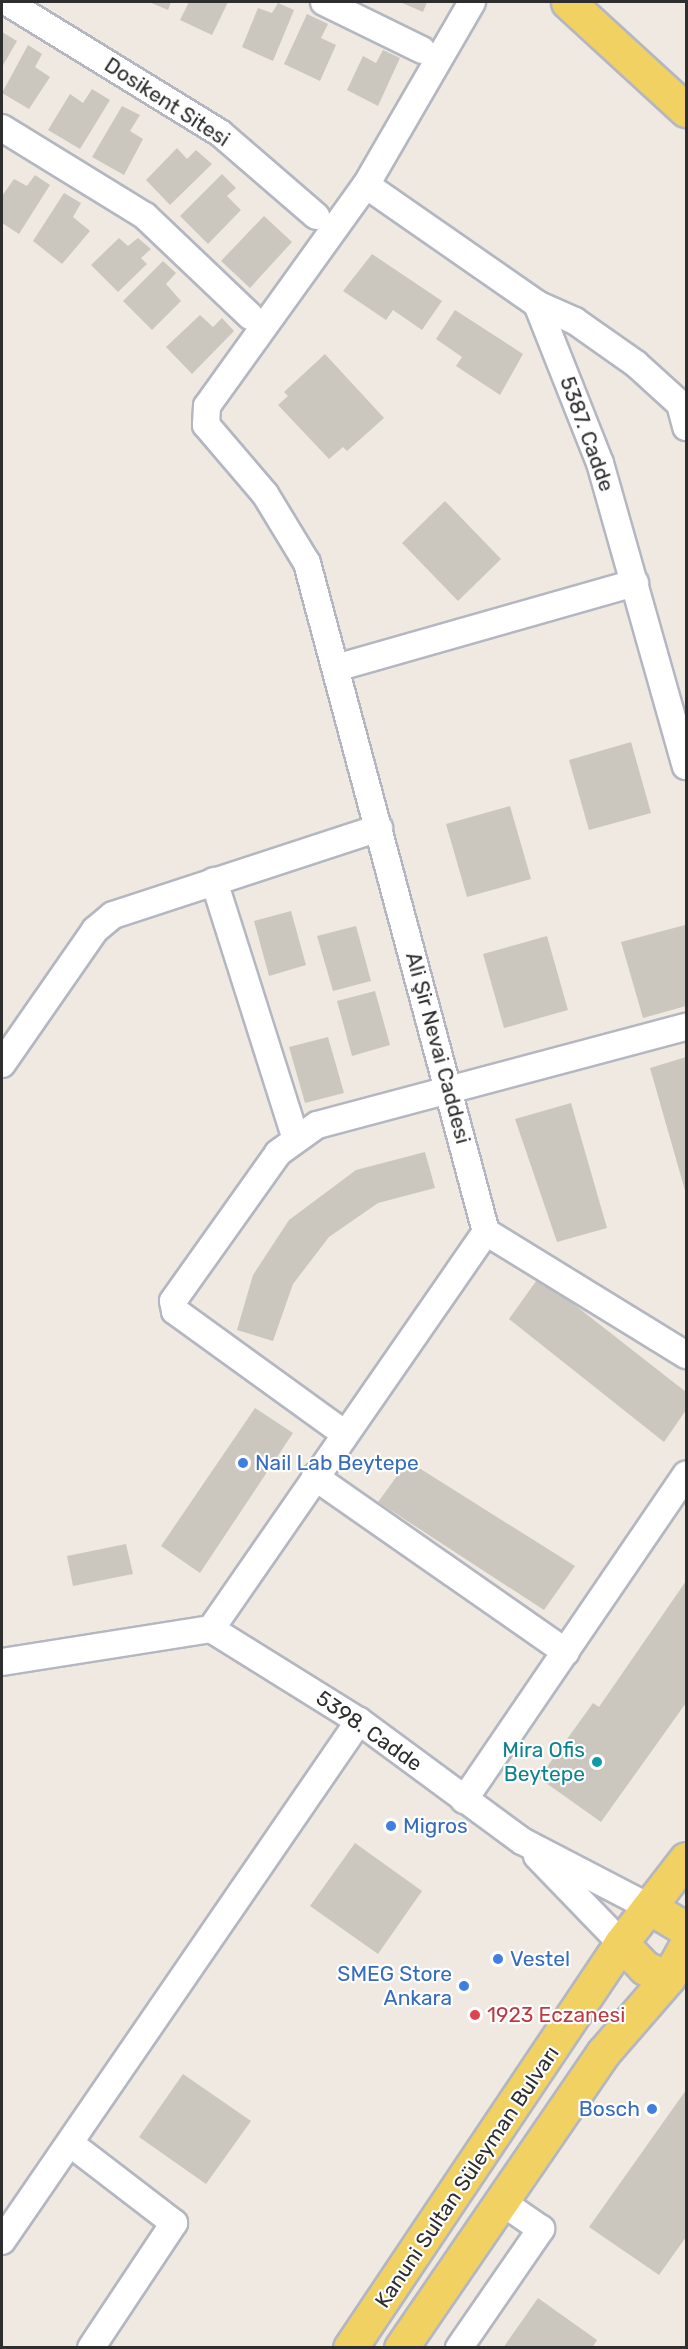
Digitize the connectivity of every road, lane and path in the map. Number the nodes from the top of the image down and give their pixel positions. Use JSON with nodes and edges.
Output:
{"nodes":[{"id":1,"x":7,"y":2,"type":"edge"},
{"id":2,"x":324,"y":2,"type":"edge"},
{"id":3,"x":472,"y":2,"type":"edge"},
{"id":4,"x":567,"y":2,"type":"edge"},
{"id":5,"x":602,"y":2,"type":"edge"},
{"id":6,"x":422,"y":50,"type":"dead end"},
{"id":7,"x":687,"y":78,"type":"edge"},
{"id":8,"x":687,"y":110,"type":"edge"},
{"id":9,"x":2,"y":128,"type":"edge"},
{"id":10,"x":366,"y":185,"type":"junction"},
{"id":11,"x":316,"y":216,"type":"dead end"},
{"id":12,"x":537,"y":304,"type":"junction"},
{"id":13,"x":250,"y":316,"type":"dead end"},
{"id":14,"x":684,"y":411,"type":"edge"},
{"id":15,"x":634,"y":583,"type":"junction"},
{"id":16,"x":336,"y":668,"type":"junction"},
{"id":17,"x":687,"y":766,"type":"edge"},
{"id":18,"x":379,"y":828,"type":"junction"},
{"id":19,"x":214,"y":881,"type":"junction"},
{"id":20,"x":687,"y":1027,"type":"edge"},
{"id":21,"x":2,"y":1064,"type":"edge"},
{"id":22,"x":448,"y":1089,"type":"junction"},
{"id":23,"x":295,"y":1136,"type":"junction"},
{"id":24,"x":486,"y":1232,"type":"junction"},
{"id":25,"x":687,"y":1354,"type":"edge"},
{"id":26,"x":345,"y":1434,"type":"junction"},
{"id":27,"x":687,"y":1474,"type":"edge"},
{"id":28,"x":315,"y":1477,"type":"junction"},
{"id":29,"x":211,"y":1629,"type":"junction"},
{"id":30,"x":566,"y":1652,"type":"junction"},
{"id":31,"x":2,"y":1662,"type":"edge"},
{"id":32,"x":359,"y":1721,"type":"junction"},
{"id":33,"x":464,"y":1800,"type":"junction"},
{"id":34,"x":522,"y":1841,"type":"junction"},
{"id":35,"x":687,"y":1859,"type":"edge"},
{"id":36,"x":649,"y":1907,"type":"junction"},
{"id":37,"x":687,"y":1929,"type":"edge"},
{"id":38,"x":621,"y":1943,"type":"junction"},
{"id":39,"x":687,"y":1946,"type":"edge"},
{"id":40,"x":677,"y":1980,"type":"edge"},
{"id":41,"x":71,"y":2144,"type":"junction"},
{"id":42,"x":502,"y":2202,"type":"junction"},
{"id":43,"x":2,"y":2241,"type":"edge"},
{"id":44,"x":91,"y":2348,"type":"edge"},
{"id":45,"x":350,"y":2348,"type":"edge"},
{"id":46,"x":401,"y":2348,"type":"edge"},
{"id":47,"x":459,"y":2348,"type":"edge"}],
"edges":[{"from":1,"to":11,"type":"street","name":"Dosikent Sitesi"},
{"from":2,"to":6,"type":"street"},
{"from":3,"to":10,"type":"street"},
{"from":4,"to":8,"type":"main road"},
{"from":5,"to":7,"type":"main road"},
{"from":9,"to":13,"type":"street"},
{"from":10,"to":12,"type":"street"},
{"from":10,"to":16,"type":"street","name":"Ali Şir Nevai Caddesi"},
{"from":12,"to":14,"type":"street"},
{"from":12,"to":15,"type":"street","name":"5387. Cadde"},
{"from":15,"to":16,"type":"street"},
{"from":15,"to":17,"type":"street","name":"5387. Cadde"},
{"from":16,"to":18,"type":"street","name":"Ali Şir Nevai Caddesi"},
{"from":18,"to":19,"type":"street"},
{"from":18,"to":22,"type":"street","name":"Ali Şir Nevai Caddesi"},
{"from":19,"to":21,"type":"street"},
{"from":19,"to":23,"type":"street"},
{"from":20,"to":22,"type":"street"},
{"from":22,"to":23,"type":"street"},
{"from":22,"to":24,"type":"street","name":"Ali Şir Nevai Caddesi"},
{"from":23,"to":26,"type":"street"},
{"from":24,"to":25,"type":"street"},
{"from":24,"to":26,"type":"street"},
{"from":26,"to":28,"type":"street"},
{"from":27,"to":30,"type":"street"},
{"from":28,"to":29,"type":"street"},
{"from":28,"to":30,"type":"street"},
{"from":29,"to":31,"type":"street"},
{"from":29,"to":32,"type":"street","name":"5398. Cadde"},
{"from":30,"to":33,"type":"street"},
{"from":32,"to":33,"type":"street","name":"5398. Cadde"},
{"from":32,"to":41,"type":"street"},
{"from":33,"to":34,"type":"street","name":"5398. Cadde"},
{"from":34,"to":36,"type":"street","name":"5398. Cadde"},
{"from":34,"to":38,"type":"street","name":"5398. Cadde"},
{"from":35,"to":36,"type":"main road","name":"Kanuni Sultan Süleyman Bulvarı"},
{"from":36,"to":37,"type":"main road"},
{"from":36,"to":38,"type":"main road","name":"Kanuni Sultan Süleyman Bulvarı"},
{"from":38,"to":40,"type":"main road"},
{"from":38,"to":45,"type":"main road","name":"Kanuni Sultan Süleyman Bulvarı"},
{"from":39,"to":40,"type":"main road","name":"Kanuni Sultan Süleyman Bulvarı"},
{"from":40,"to":42,"type":"main road","name":"Kanuni Sultan Süleyman Bulvarı"},
{"from":41,"to":43,"type":"street"},
{"from":41,"to":44,"type":"street"},
{"from":42,"to":46,"type":"main road","name":"Kanuni Sultan Süleyman Bulvarı"},
{"from":42,"to":47,"type":"street"}]}
